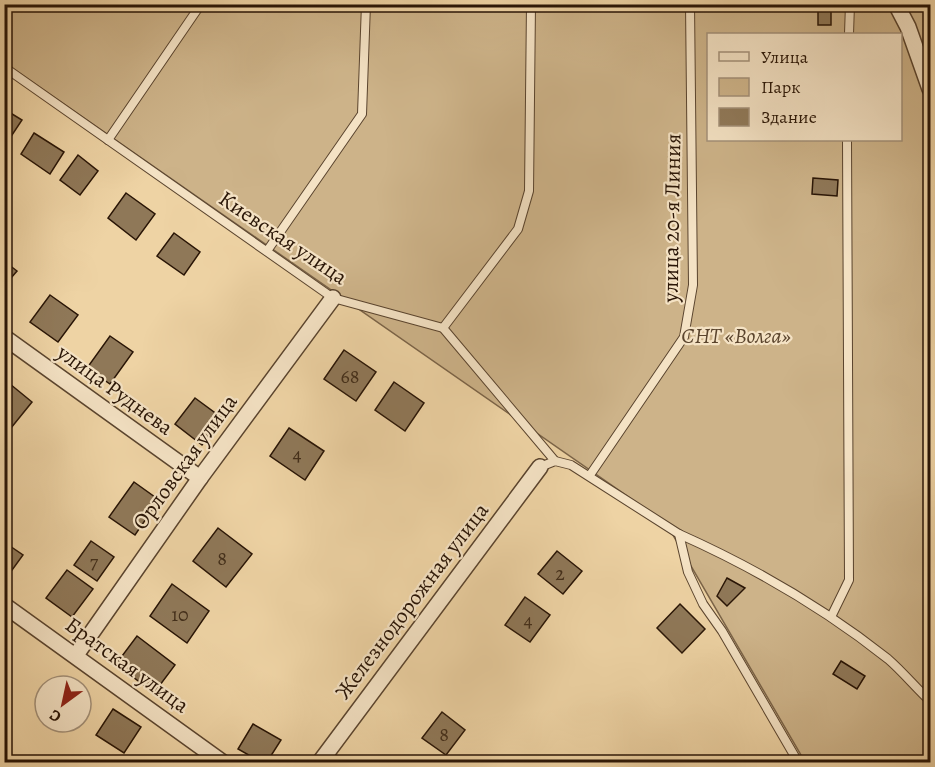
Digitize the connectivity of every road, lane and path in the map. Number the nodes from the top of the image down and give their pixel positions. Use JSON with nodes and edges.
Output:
{"nodes":[{"id":1,"x":201,"y":4,"type":"edge"},
{"id":2,"x":366,"y":4,"type":"edge"},
{"id":3,"x":531,"y":4,"type":"edge"},
{"id":4,"x":690,"y":4,"type":"edge"},
{"id":5,"x":850,"y":4,"type":"edge"},
{"id":6,"x":896,"y":4,"type":"edge"},
{"id":7,"x":849,"y":33,"type":"edge"},
{"id":8,"x":927,"y":66,"type":"edge"},
{"id":9,"x":4,"y":67,"type":"edge"},
{"id":10,"x":930,"y":89,"type":"edge"},
{"id":11,"x":108,"y":140,"type":"junction"},
{"id":12,"x":847,"y":141,"type":"edge"},
{"id":13,"x":267,"y":251,"type":"junction"},
{"id":14,"x":333,"y":298,"type":"junction"},
{"id":15,"x":443,"y":328,"type":"junction"},
{"id":16,"x":4,"y":338,"type":"edge"},
{"id":17,"x":555,"y":461,"type":"junction"},
{"id":18,"x":540,"y":467,"type":"joint"},
{"id":19,"x":590,"y":475,"type":"junction"},
{"id":20,"x":200,"y":478,"type":"junction"},
{"id":21,"x":679,"y":534,"type":"junction"},
{"id":22,"x":4,"y":604,"type":"edge"},
{"id":23,"x":831,"y":617,"type":"junction"},
{"id":24,"x":76,"y":655,"type":"junction"},
{"id":25,"x":930,"y":701,"type":"edge"},
{"id":26,"x":222,"y":762,"type":"edge"},
{"id":27,"x":320,"y":762,"type":"edge"},
{"id":28,"x":798,"y":762,"type":"edge"}],
"edges":[{"from":1,"to":11,"type":"lane"},
{"from":2,"to":13,"type":"lane"},
{"from":3,"to":15,"type":"lane"},
{"from":4,"to":19,"type":"lane","name":"улица 20-я Линия"},
{"from":5,"to":7,"type":"lane"},
{"from":6,"to":8,"type":"street"},
{"from":8,"to":10,"type":"street"},
{"from":9,"to":11,"type":"lane","name":"Киевская улица"},
{"from":11,"to":13,"type":"lane","name":"Киевская улица"},
{"from":12,"to":23,"type":"lane"},
{"from":13,"to":14,"type":"lane","name":"Киевская улица"},
{"from":14,"to":15,"type":"lane","name":"Киевская улица"},
{"from":14,"to":20,"type":"street","name":"Орловская улица"},
{"from":15,"to":17,"type":"lane"},
{"from":16,"to":20,"type":"street","name":"улица Руднева"},
{"from":17,"to":18,"type":"lane"},
{"from":17,"to":19,"type":"lane"},
{"from":18,"to":27,"type":"street","name":"Железнодорожная улица"},
{"from":19,"to":21,"type":"lane"},
{"from":20,"to":24,"type":"street","name":"Орловская улица"},
{"from":21,"to":23,"type":"lane"},
{"from":21,"to":28,"type":"lane"},
{"from":22,"to":24,"type":"street","name":"Братская улица"},
{"from":23,"to":25,"type":"lane"},
{"from":24,"to":26,"type":"street","name":"Братская улица"}]}
